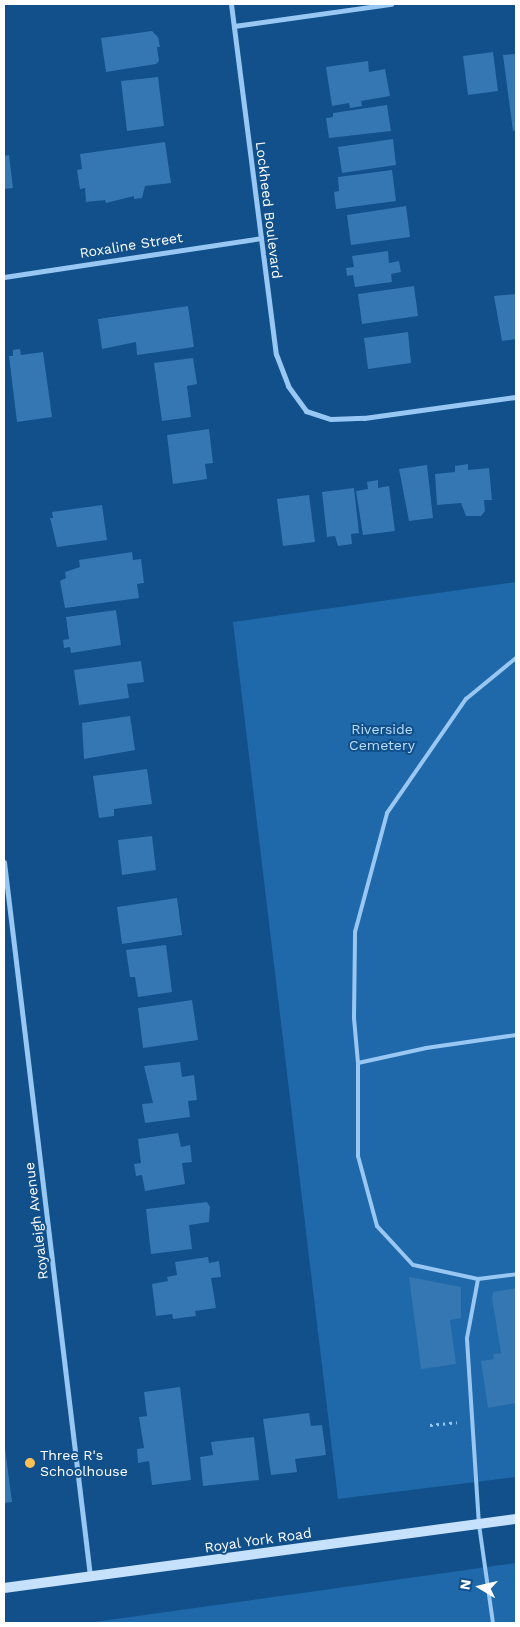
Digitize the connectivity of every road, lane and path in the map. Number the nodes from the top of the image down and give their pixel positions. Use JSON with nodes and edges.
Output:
{"nodes":[{"id":1,"x":231,"y":4,"type":"edge"},
{"id":2,"x":391,"y":4,"type":"edge"},
{"id":3,"x":234,"y":26,"type":"junction"},
{"id":4,"x":261,"y":238,"type":"junction"},
{"id":5,"x":4,"y":277,"type":"edge"},
{"id":6,"x":516,"y":397,"type":"edge"},
{"id":7,"x":516,"y":658,"type":"edge"},
{"id":8,"x":4,"y":862,"type":"edge"},
{"id":9,"x":516,"y":1034,"type":"edge"},
{"id":10,"x":358,"y":1063,"type":"junction"},
{"id":11,"x":516,"y":1274,"type":"edge"},
{"id":12,"x":478,"y":1280,"type":"junction"},
{"id":13,"x":472,"y":1420,"type":"junction"},
{"id":14,"x":430,"y":1425,"type":"dead end"},
{"id":15,"x":516,"y":1519,"type":"edge"},
{"id":16,"x":479,"y":1524,"type":"junction"},
{"id":17,"x":90,"y":1577,"type":"junction"},
{"id":18,"x":4,"y":1588,"type":"edge"},
{"id":19,"x":493,"y":1623,"type":"edge"}],
"edges":[{"from":1,"to":3,"type":"street","name":"Lockheed Boulevard"},
{"from":2,"to":3,"type":"street"},
{"from":3,"to":4,"type":"street","name":"Lockheed Boulevard"},
{"from":4,"to":5,"type":"street","name":"Roxaline Street"},
{"from":4,"to":6,"type":"street","name":"Lockheed Boulevard"},
{"from":7,"to":10,"type":"lane"},
{"from":8,"to":17,"type":"street","name":"Royaleigh Avenue"},
{"from":9,"to":10,"type":"lane"},
{"from":10,"to":12,"type":"lane"},
{"from":11,"to":12,"type":"lane"},
{"from":12,"to":13,"type":"lane"},
{"from":13,"to":14,"type":"path"},
{"from":13,"to":16,"type":"lane"},
{"from":15,"to":16,"type":"main road","name":"Royal York Road"},
{"from":16,"to":17,"type":"main road","name":"Royal York Road"},
{"from":16,"to":19,"type":"lane"},
{"from":17,"to":18,"type":"main road","name":"Royal York Road"}]}
